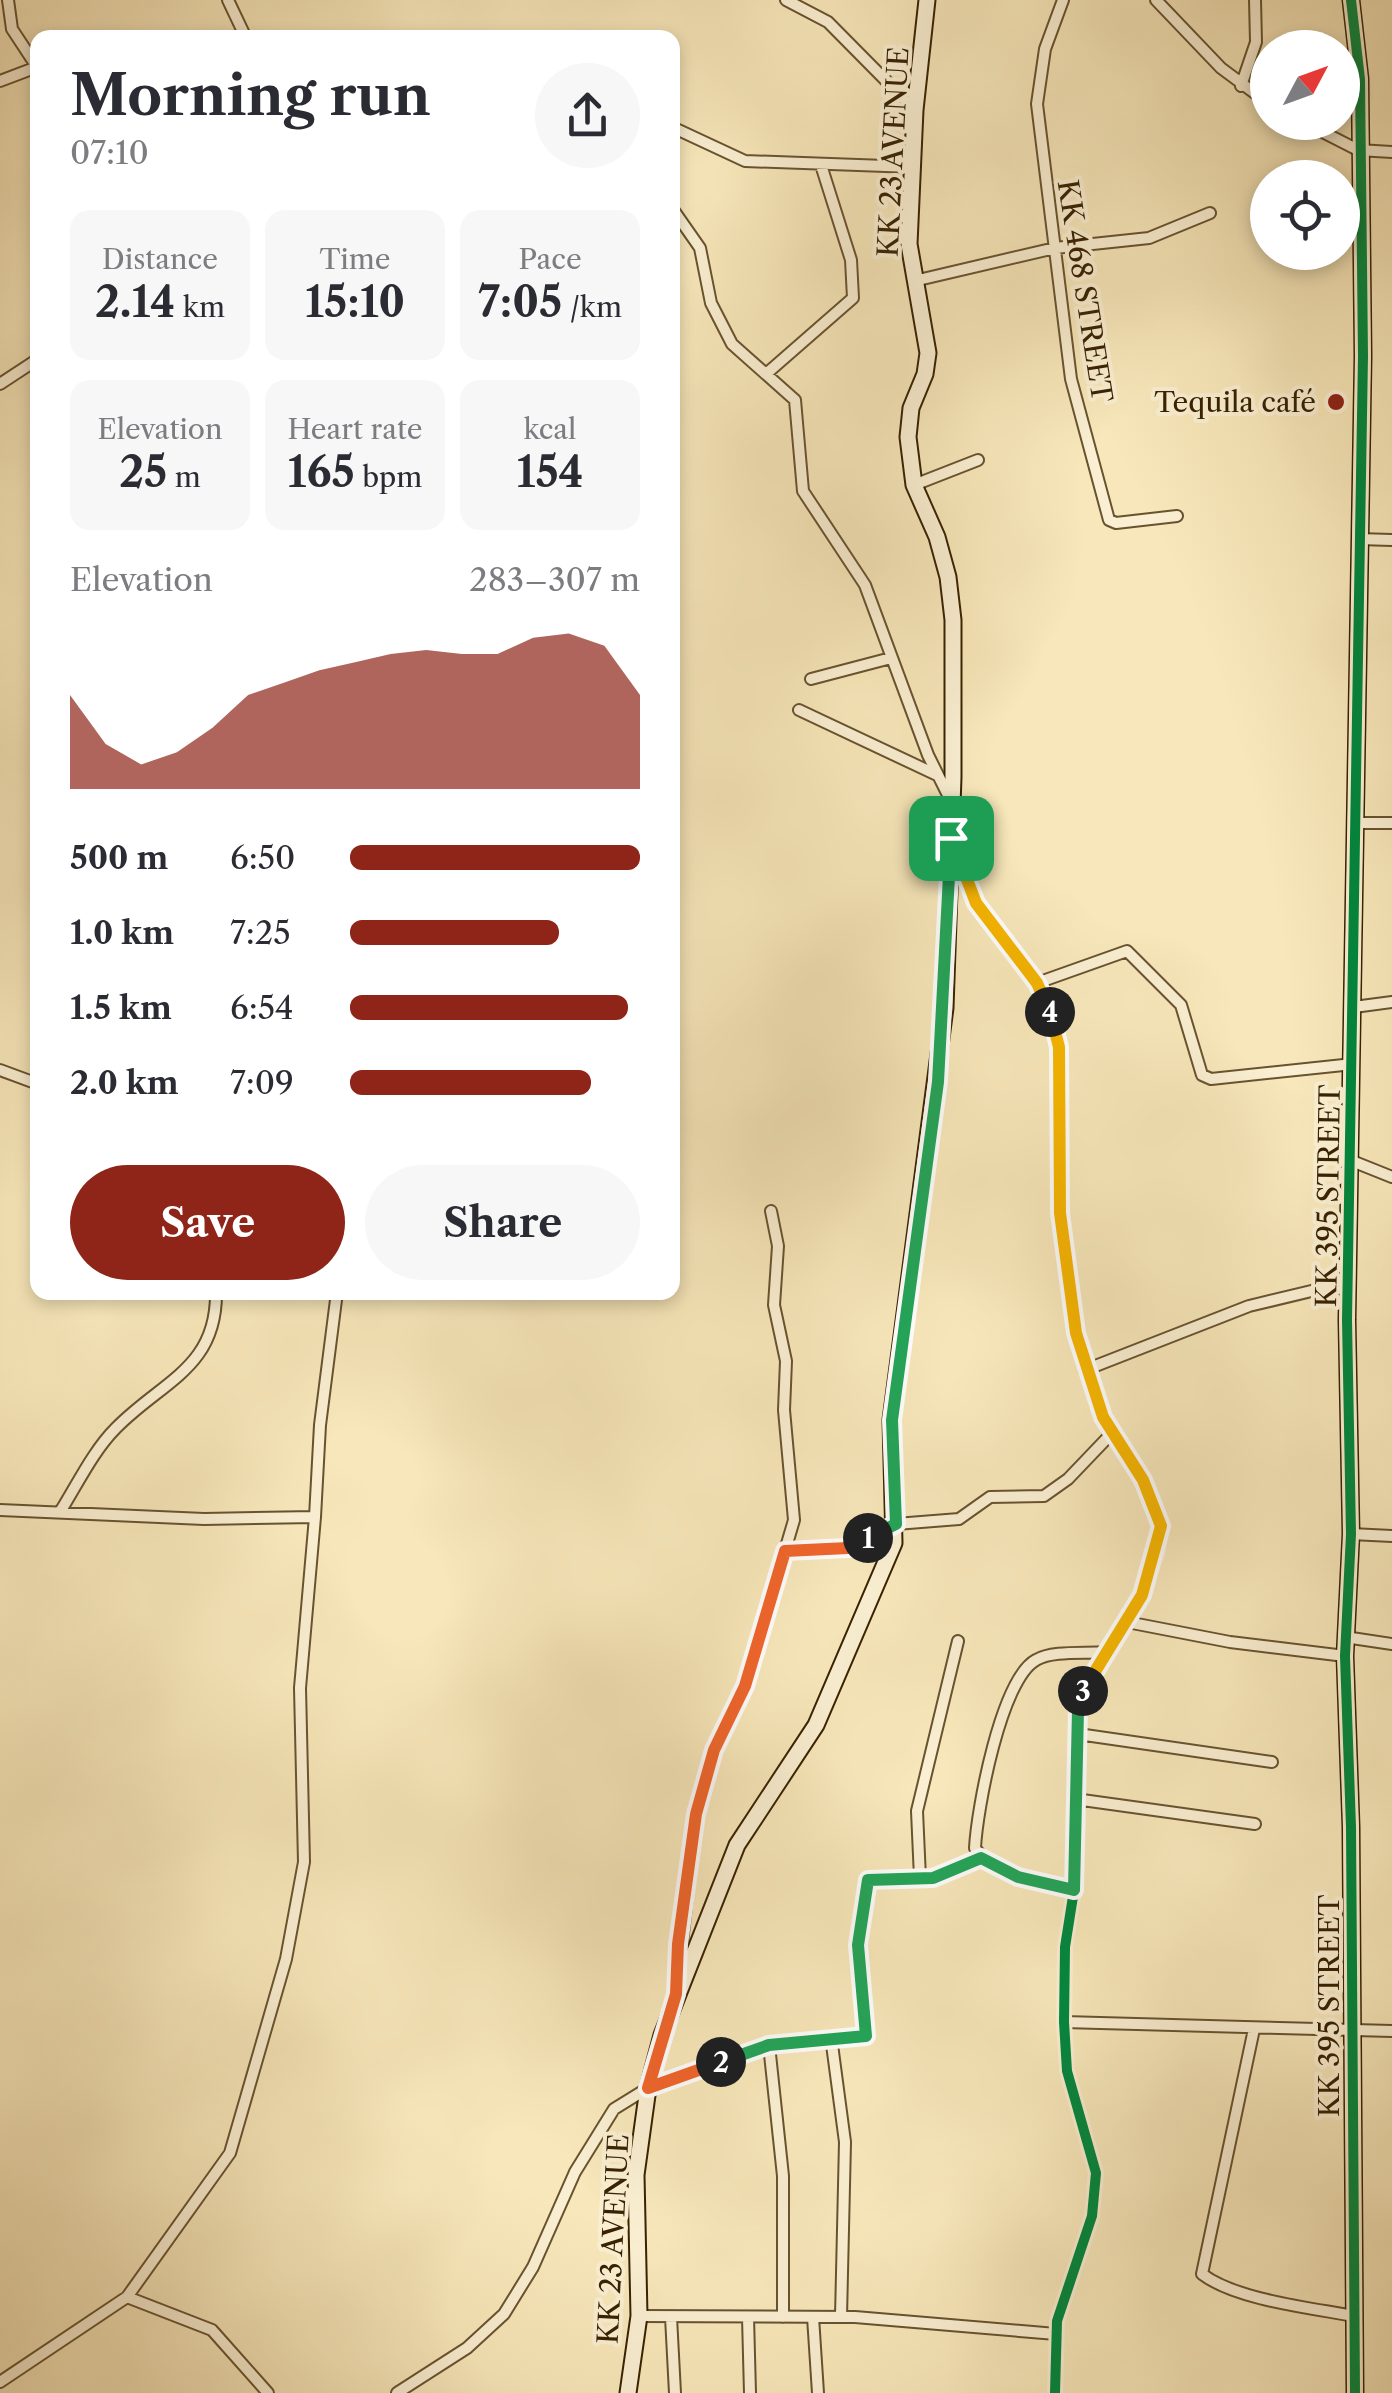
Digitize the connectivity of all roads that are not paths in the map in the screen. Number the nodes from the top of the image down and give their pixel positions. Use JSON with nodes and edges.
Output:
{"nodes":[{"id":1,"x":8,"y":0,"type":"edge"},
{"id":2,"x":228,"y":0,"type":"edge"},
{"id":3,"x":786,"y":0,"type":"edge"},
{"id":4,"x":927,"y":0,"type":"edge"},
{"id":5,"x":1063,"y":0,"type":"edge"},
{"id":6,"x":1156,"y":0,"type":"edge"},
{"id":7,"x":1254,"y":0,"type":"edge"},
{"id":8,"x":1351,"y":0,"type":"edge"},
{"id":9,"x":242,"y":30,"type":"edge"},
{"id":10,"x":30,"y":58,"type":"edge"},
{"id":11,"x":30,"y":69,"type":"edge"},
{"id":12,"x":0,"y":81,"type":"edge"},
{"id":13,"x":1242,"y":86,"type":"junction"},
{"id":14,"x":1250,"y":91,"type":"edge"},
{"id":15,"x":915,"y":110,"type":"junction"},
{"id":16,"x":680,"y":131,"type":"edge"},
{"id":17,"x":1338,"y":140,"type":"edge"},
{"id":18,"x":1358,"y":150,"type":"junction"},
{"id":19,"x":1392,"y":152,"type":"edge"},
{"id":20,"x":1358,"y":160,"type":"edge"},
{"id":21,"x":821,"y":165,"type":"junction"},
{"id":22,"x":912,"y":167,"type":"junction"},
{"id":23,"x":1210,"y":213,"type":"dead end"},
{"id":24,"x":1360,"y":216,"type":"edge"},
{"id":25,"x":680,"y":218,"type":"edge"},
{"id":26,"x":680,"y":226,"type":"edge"},
{"id":27,"x":694,"y":235,"type":"junction"},
{"id":28,"x":1054,"y":248,"type":"junction"},
{"id":29,"x":914,"y":280,"type":"junction"},
{"id":30,"x":30,"y":364,"type":"edge"},
{"id":31,"x":766,"y":374,"type":"junction"},
{"id":32,"x":0,"y":384,"type":"edge"},
{"id":33,"x":978,"y":460,"type":"dead end"},
{"id":34,"x":914,"y":485,"type":"junction"},
{"id":35,"x":1177,"y":516,"type":"dead end"},
{"id":36,"x":1358,"y":539,"type":"junction"},
{"id":37,"x":1392,"y":540,"type":"edge"},
{"id":38,"x":891,"y":658,"type":"junction"},
{"id":39,"x":812,"y":680,"type":"dead end"},
{"id":40,"x":799,"y":710,"type":"dead end"},
{"id":41,"x":937,"y":775,"type":"junction"},
{"id":42,"x":952,"y":802,"type":"junction"},
{"id":43,"x":1356,"y":823,"type":"junction"},
{"id":44,"x":1392,"y":823,"type":"edge"},
{"id":45,"x":951,"y":838,"type":"junction"},
{"id":46,"x":1037,"y":983,"type":"junction"},
{"id":47,"x":1392,"y":1002,"type":"edge"},
{"id":48,"x":1354,"y":1008,"type":"junction"},
{"id":49,"x":1353,"y":1064,"type":"junction"},
{"id":50,"x":0,"y":1070,"type":"edge"},
{"id":51,"x":30,"y":1081,"type":"edge"},
{"id":52,"x":1352,"y":1161,"type":"junction"},
{"id":53,"x":1392,"y":1176,"type":"edge"},
{"id":54,"x":771,"y":1210,"type":"dead end"},
{"id":55,"x":1349,"y":1282,"type":"junction"},
{"id":56,"x":216,"y":1300,"type":"edge"},
{"id":57,"x":336,"y":1300,"type":"edge"},
{"id":58,"x":1085,"y":1370,"type":"junction"},
{"id":59,"x":1111,"y":1434,"type":"junction"},
{"id":60,"x":0,"y":1510,"type":"edge"},
{"id":61,"x":60,"y":1512,"type":"junction"},
{"id":62,"x":315,"y":1516,"type":"junction"},
{"id":63,"x":896,"y":1524,"type":"junction"},
{"id":64,"x":1351,"y":1534,"type":"junction"},
{"id":65,"x":1392,"y":1536,"type":"edge"},
{"id":66,"x":785,"y":1551,"type":"junction"},
{"id":67,"x":1127,"y":1622,"type":"junction"},
{"id":68,"x":1346,"y":1636,"type":"junction"},
{"id":69,"x":958,"y":1641,"type":"dead end"},
{"id":70,"x":1392,"y":1644,"type":"edge"},
{"id":71,"x":1106,"y":1652,"type":"junction"},
{"id":72,"x":1345,"y":1656,"type":"junction"},
{"id":73,"x":1078,"y":1734,"type":"junction"},
{"id":74,"x":1272,"y":1762,"type":"dead end"},
{"id":75,"x":1075,"y":1799,"type":"junction"},
{"id":76,"x":1255,"y":1824,"type":"dead end"},
{"id":77,"x":981,"y":1858,"type":"junction"},
{"id":78,"x":920,"y":1878,"type":"junction"},
{"id":79,"x":1074,"y":1890,"type":"junction"},
{"id":80,"x":676,"y":1994,"type":"junction"},
{"id":81,"x":1064,"y":2022,"type":"junction"},
{"id":82,"x":1353,"y":2028,"type":"junction"},
{"id":83,"x":1254,"y":2029,"type":"junction"},
{"id":84,"x":1392,"y":2032,"type":"edge"},
{"id":85,"x":831,"y":2038,"type":"junction"},
{"id":86,"x":769,"y":2045,"type":"junction"},
{"id":87,"x":648,"y":2088,"type":"junction"},
{"id":88,"x":127,"y":2296,"type":"junction"},
{"id":89,"x":639,"y":2316,"type":"junction"},
{"id":90,"x":1354,"y":2316,"type":"junction"},
{"id":91,"x":671,"y":2317,"type":"junction"},
{"id":92,"x":748,"y":2317,"type":"junction"},
{"id":93,"x":783,"y":2317,"type":"junction"},
{"id":94,"x":814,"y":2317,"type":"junction"},
{"id":95,"x":841,"y":2318,"type":"junction"},
{"id":96,"x":1056,"y":2334,"type":"junction"},
{"id":97,"x":0,"y":2382,"type":"edge"},
{"id":98,"x":268,"y":2393,"type":"edge"},
{"id":99,"x":397,"y":2393,"type":"edge"},
{"id":100,"x":628,"y":2393,"type":"edge"},
{"id":101,"x":675,"y":2393,"type":"edge"},
{"id":102,"x":750,"y":2393,"type":"edge"},
{"id":103,"x":818,"y":2393,"type":"edge"},
{"id":104,"x":1055,"y":2393,"type":"edge"},
{"id":105,"x":1356,"y":2393,"type":"edge"}],
"edges":[{"from":1,"to":10,"type":"street"},
{"from":2,"to":9,"type":"street"},
{"from":3,"to":15,"type":"street"},
{"from":4,"to":15,"type":"main road","name":"KK 23 AVENUE"},
{"from":5,"to":28,"type":"street","name":"KK 468 STREET"},
{"from":6,"to":13,"type":"street"},
{"from":7,"to":13,"type":"street"},
{"from":8,"to":18,"type":"main road","name":"KK 395 STREET"},
{"from":11,"to":12,"type":"street"},
{"from":13,"to":14,"type":"street"},
{"from":15,"to":22,"type":"main road","name":"KK 23 AVENUE"},
{"from":16,"to":21,"type":"street"},
{"from":17,"to":18,"type":"street"},
{"from":18,"to":19,"type":"street"},
{"from":18,"to":20,"type":"main road","name":"KK 395 STREET"},
{"from":21,"to":22,"type":"street"},
{"from":21,"to":31,"type":"street"},
{"from":22,"to":29,"type":"main road","name":"KK 23 AVENUE"},
{"from":23,"to":28,"type":"street"},
{"from":24,"to":36,"type":"main road","name":"KK 395 STREET"},
{"from":25,"to":27,"type":"street"},
{"from":26,"to":27,"type":"street"},
{"from":27,"to":31,"type":"street"},
{"from":28,"to":29,"type":"street"},
{"from":28,"to":35,"type":"street","name":"KK 468 STREET"},
{"from":29,"to":34,"type":"main road","name":"KK 23 AVENUE"},
{"from":30,"to":32,"type":"street"},
{"from":31,"to":38,"type":"street"},
{"from":33,"to":34,"type":"street"},
{"from":34,"to":42,"type":"main road","name":"KK 23 AVENUE"},
{"from":36,"to":37,"type":"street"},
{"from":36,"to":43,"type":"main road","name":"KK 395 STREET"},
{"from":38,"to":39,"type":"street"},
{"from":38,"to":41,"type":"street"},
{"from":40,"to":41,"type":"street"},
{"from":41,"to":42,"type":"street"},
{"from":42,"to":45,"type":"main road","name":"KK 23 AVENUE"},
{"from":43,"to":44,"type":"street"},
{"from":43,"to":48,"type":"main road","name":"KK 395 STREET"},
{"from":45,"to":46,"type":"street"},
{"from":45,"to":63,"type":"main road","name":"KK 23 AVENUE"},
{"from":46,"to":49,"type":"street"},
{"from":46,"to":58,"type":"street"},
{"from":47,"to":48,"type":"street"},
{"from":48,"to":49,"type":"main road","name":"KK 395 STREET"},
{"from":49,"to":52,"type":"main road","name":"KK 395 STREET"},
{"from":50,"to":51,"type":"street"},
{"from":52,"to":53,"type":"street"},
{"from":52,"to":55,"type":"main road","name":"KK 395 STREET"},
{"from":54,"to":66,"type":"street"},
{"from":55,"to":58,"type":"street"},
{"from":55,"to":64,"type":"main road","name":"KK 395 STREET"},
{"from":56,"to":61,"type":"street"},
{"from":57,"to":62,"type":"street"},
{"from":58,"to":59,"type":"street"},
{"from":59,"to":63,"type":"street"},
{"from":59,"to":67,"type":"street"},
{"from":60,"to":61,"type":"street"},
{"from":61,"to":62,"type":"street"},
{"from":62,"to":88,"type":"street"},
{"from":63,"to":66,"type":"street"},
{"from":63,"to":80,"type":"main road","name":"KK 23 AVENUE"},
{"from":64,"to":65,"type":"street"},
{"from":64,"to":68,"type":"main road","name":"KK 395 STREET"},
{"from":66,"to":80,"type":"street"},
{"from":67,"to":71,"type":"street"},
{"from":67,"to":72,"type":"street"},
{"from":68,"to":70,"type":"street"},
{"from":68,"to":72,"type":"main road","name":"KK 395 STREET"},
{"from":69,"to":78,"type":"street"},
{"from":71,"to":73,"type":"street"},
{"from":71,"to":77,"type":"street"},
{"from":72,"to":82,"type":"main road","name":"KK 395 STREET"},
{"from":73,"to":74,"type":"street"},
{"from":73,"to":75,"type":"street"},
{"from":75,"to":76,"type":"street"},
{"from":75,"to":79,"type":"street"},
{"from":77,"to":78,"type":"street"},
{"from":77,"to":79,"type":"street"},
{"from":78,"to":85,"type":"street"},
{"from":79,"to":81,"type":"street"},
{"from":80,"to":87,"type":"main road","name":"KK 23 AVENUE"},
{"from":81,"to":83,"type":"street"},
{"from":81,"to":96,"type":"street"},
{"from":82,"to":83,"type":"street"},
{"from":82,"to":84,"type":"street"},
{"from":82,"to":90,"type":"main road","name":"KK 395 STREET"},
{"from":83,"to":90,"type":"street"},
{"from":85,"to":86,"type":"street"},
{"from":85,"to":95,"type":"street"},
{"from":86,"to":87,"type":"street"},
{"from":86,"to":93,"type":"street"},
{"from":87,"to":89,"type":"main road","name":"KK 23 AVENUE"},
{"from":87,"to":99,"type":"street"},
{"from":88,"to":97,"type":"street"},
{"from":88,"to":98,"type":"street"},
{"from":89,"to":91,"type":"street"},
{"from":89,"to":100,"type":"main road","name":"KK 23 AVENUE"},
{"from":90,"to":105,"type":"main road","name":"KK 395 STREET"},
{"from":91,"to":92,"type":"street"},
{"from":91,"to":101,"type":"street"},
{"from":92,"to":93,"type":"street"},
{"from":92,"to":102,"type":"street"},
{"from":93,"to":94,"type":"street"},
{"from":94,"to":95,"type":"street"},
{"from":94,"to":103,"type":"street"},
{"from":95,"to":96,"type":"street"},
{"from":96,"to":104,"type":"street"}]}
